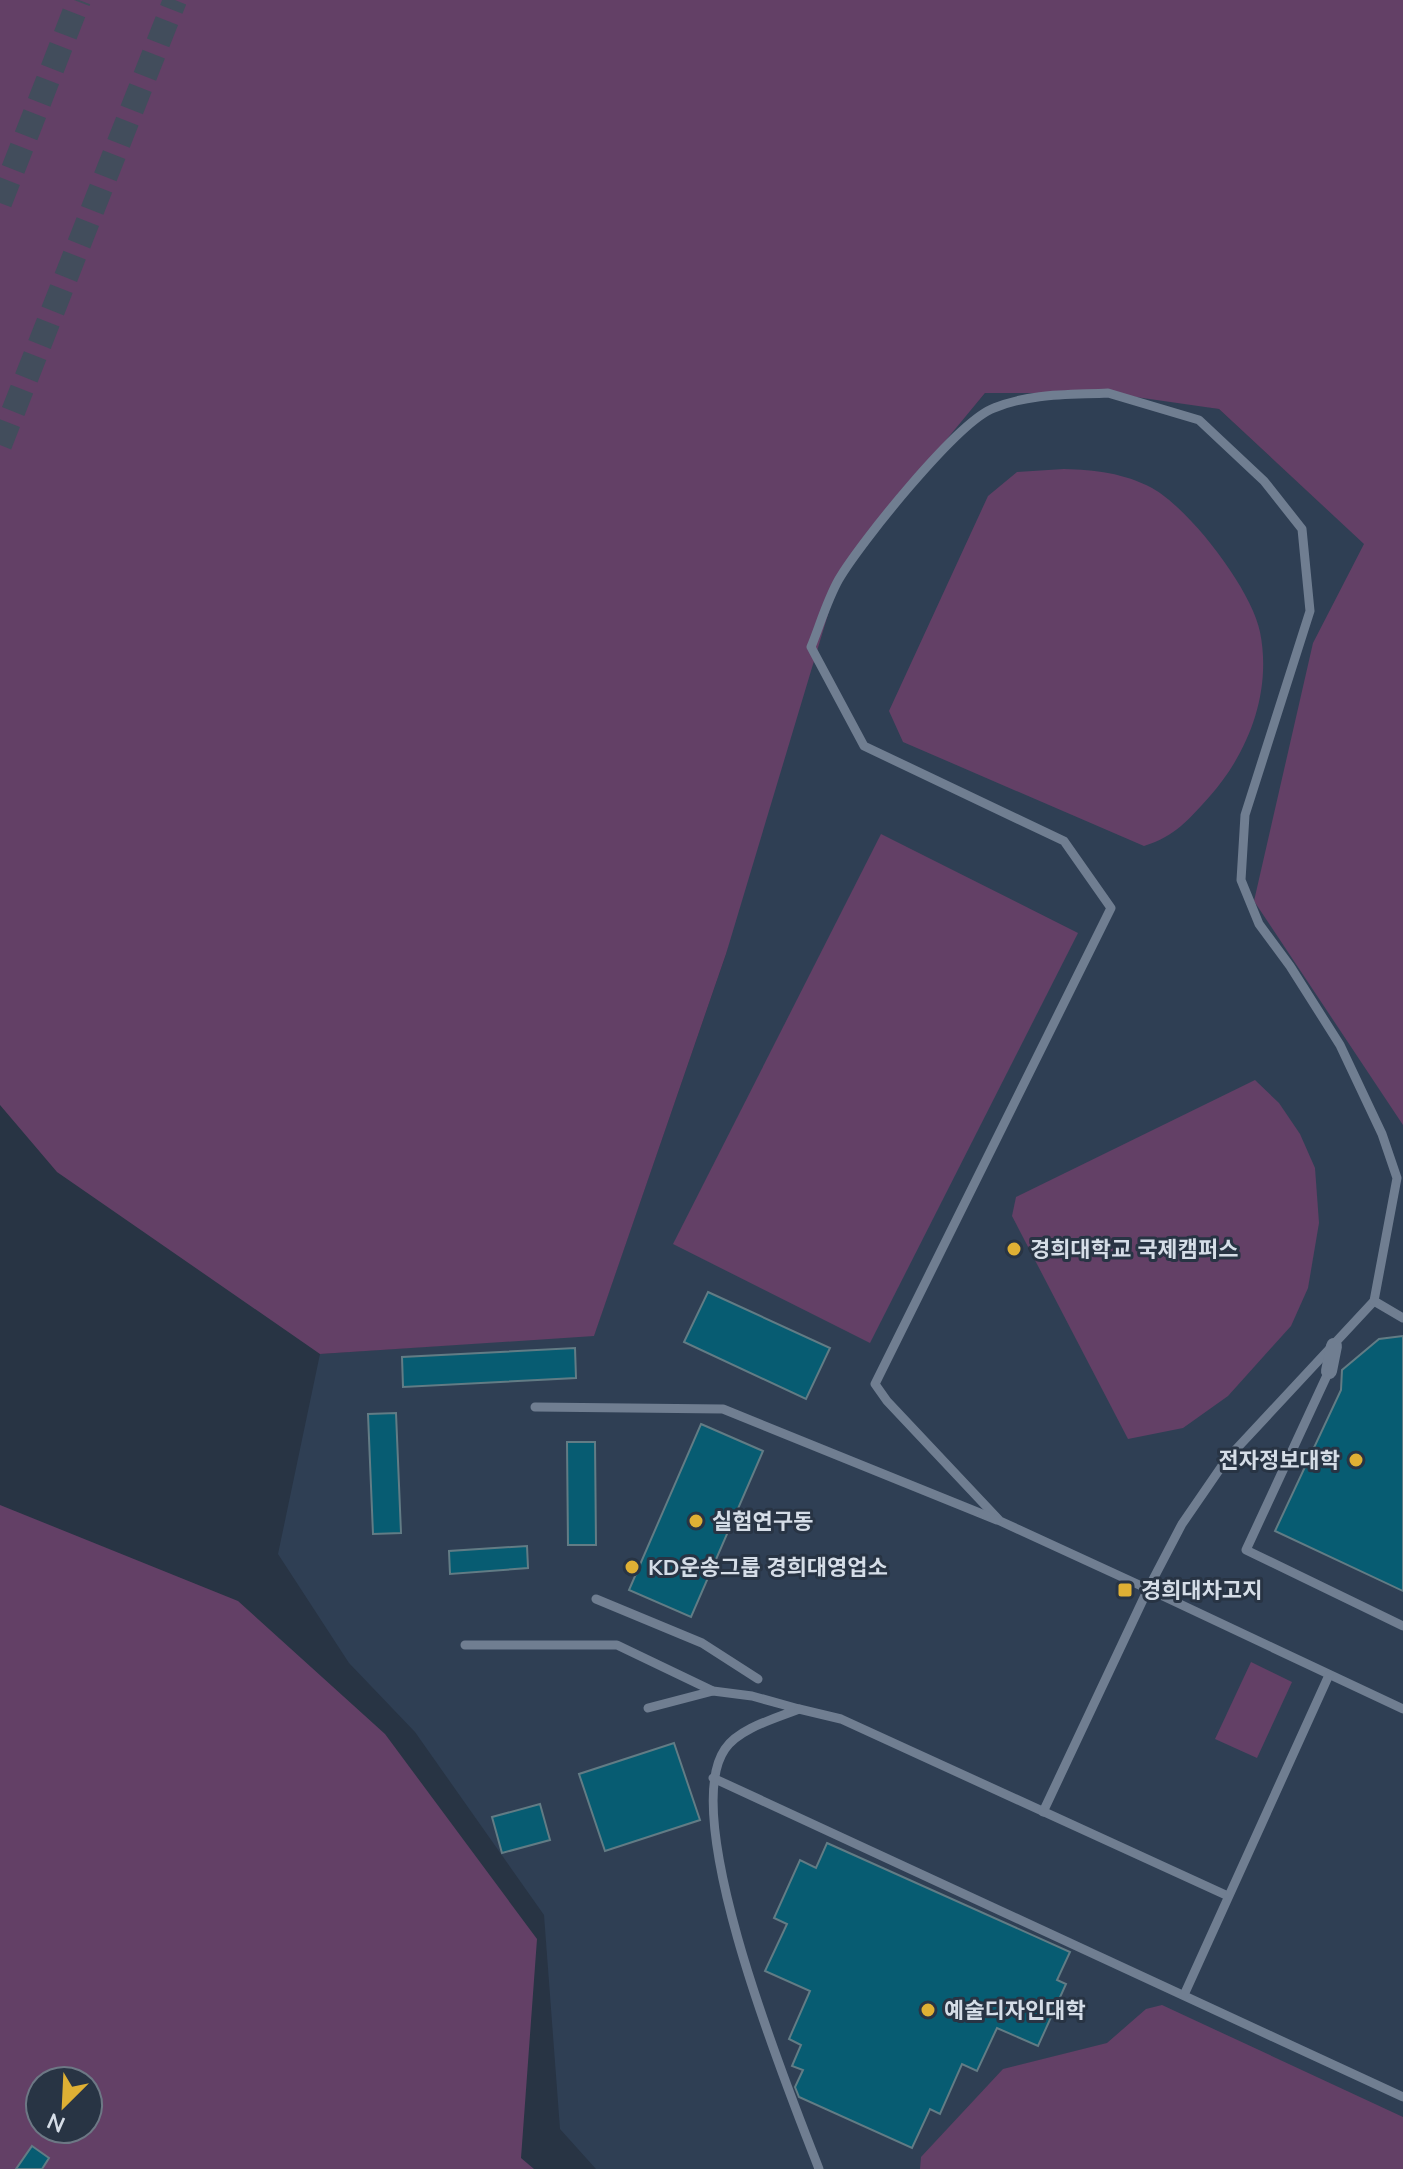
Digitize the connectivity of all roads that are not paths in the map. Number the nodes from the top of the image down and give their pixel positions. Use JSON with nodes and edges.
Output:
{"nodes":[{"id":1,"x":1374,"y":1301,"type":"junction"},
{"id":2,"x":1403,"y":1318,"type":"edge"},
{"id":3,"x":1334,"y":1346,"type":"junction"},
{"id":4,"x":1329,"y":1371,"type":"joint"},
{"id":5,"x":535,"y":1407,"type":"dead end"},
{"id":6,"x":1000,"y":1521,"type":"junction"},
{"id":7,"x":1148,"y":1589,"type":"junction"},
{"id":8,"x":596,"y":1599,"type":"dead end"},
{"id":9,"x":1403,"y":1626,"type":"edge"},
{"id":10,"x":465,"y":1645,"type":"dead end"},
{"id":11,"x":1329,"y":1675,"type":"junction"},
{"id":12,"x":758,"y":1679,"type":"dead end"},
{"id":13,"x":713,"y":1691,"type":"junction"},
{"id":14,"x":648,"y":1708,"type":"dead end"},
{"id":15,"x":799,"y":1709,"type":"junction"},
{"id":16,"x":1403,"y":1709,"type":"edge"},
{"id":17,"x":713,"y":1778,"type":"junction"},
{"id":18,"x":1043,"y":1812,"type":"junction"},
{"id":19,"x":1228,"y":1896,"type":"junction"},
{"id":20,"x":1184,"y":1995,"type":"junction"},
{"id":21,"x":1403,"y":2097,"type":"edge"},
{"id":22,"x":819,"y":2169,"type":"edge"}],
"edges":[{"from":1,"to":2,"type":"lane"},
{"from":1,"to":3,"type":"lane"},
{"from":1,"to":6,"type":"lane"},
{"from":3,"to":4,"type":"street"},
{"from":3,"to":7,"type":"lane"},
{"from":4,"to":9,"type":"lane"},
{"from":5,"to":6,"type":"lane"},
{"from":6,"to":7,"type":"lane"},
{"from":7,"to":11,"type":"lane"},
{"from":7,"to":18,"type":"lane"},
{"from":8,"to":12,"type":"lane"},
{"from":10,"to":13,"type":"lane"},
{"from":11,"to":16,"type":"lane"},
{"from":11,"to":19,"type":"lane"},
{"from":13,"to":14,"type":"lane"},
{"from":13,"to":15,"type":"lane"},
{"from":15,"to":17,"type":"lane"},
{"from":15,"to":18,"type":"lane"},
{"from":17,"to":20,"type":"lane"},
{"from":17,"to":22,"type":"lane"},
{"from":18,"to":19,"type":"lane"},
{"from":19,"to":20,"type":"lane"},
{"from":20,"to":21,"type":"lane"}]}
